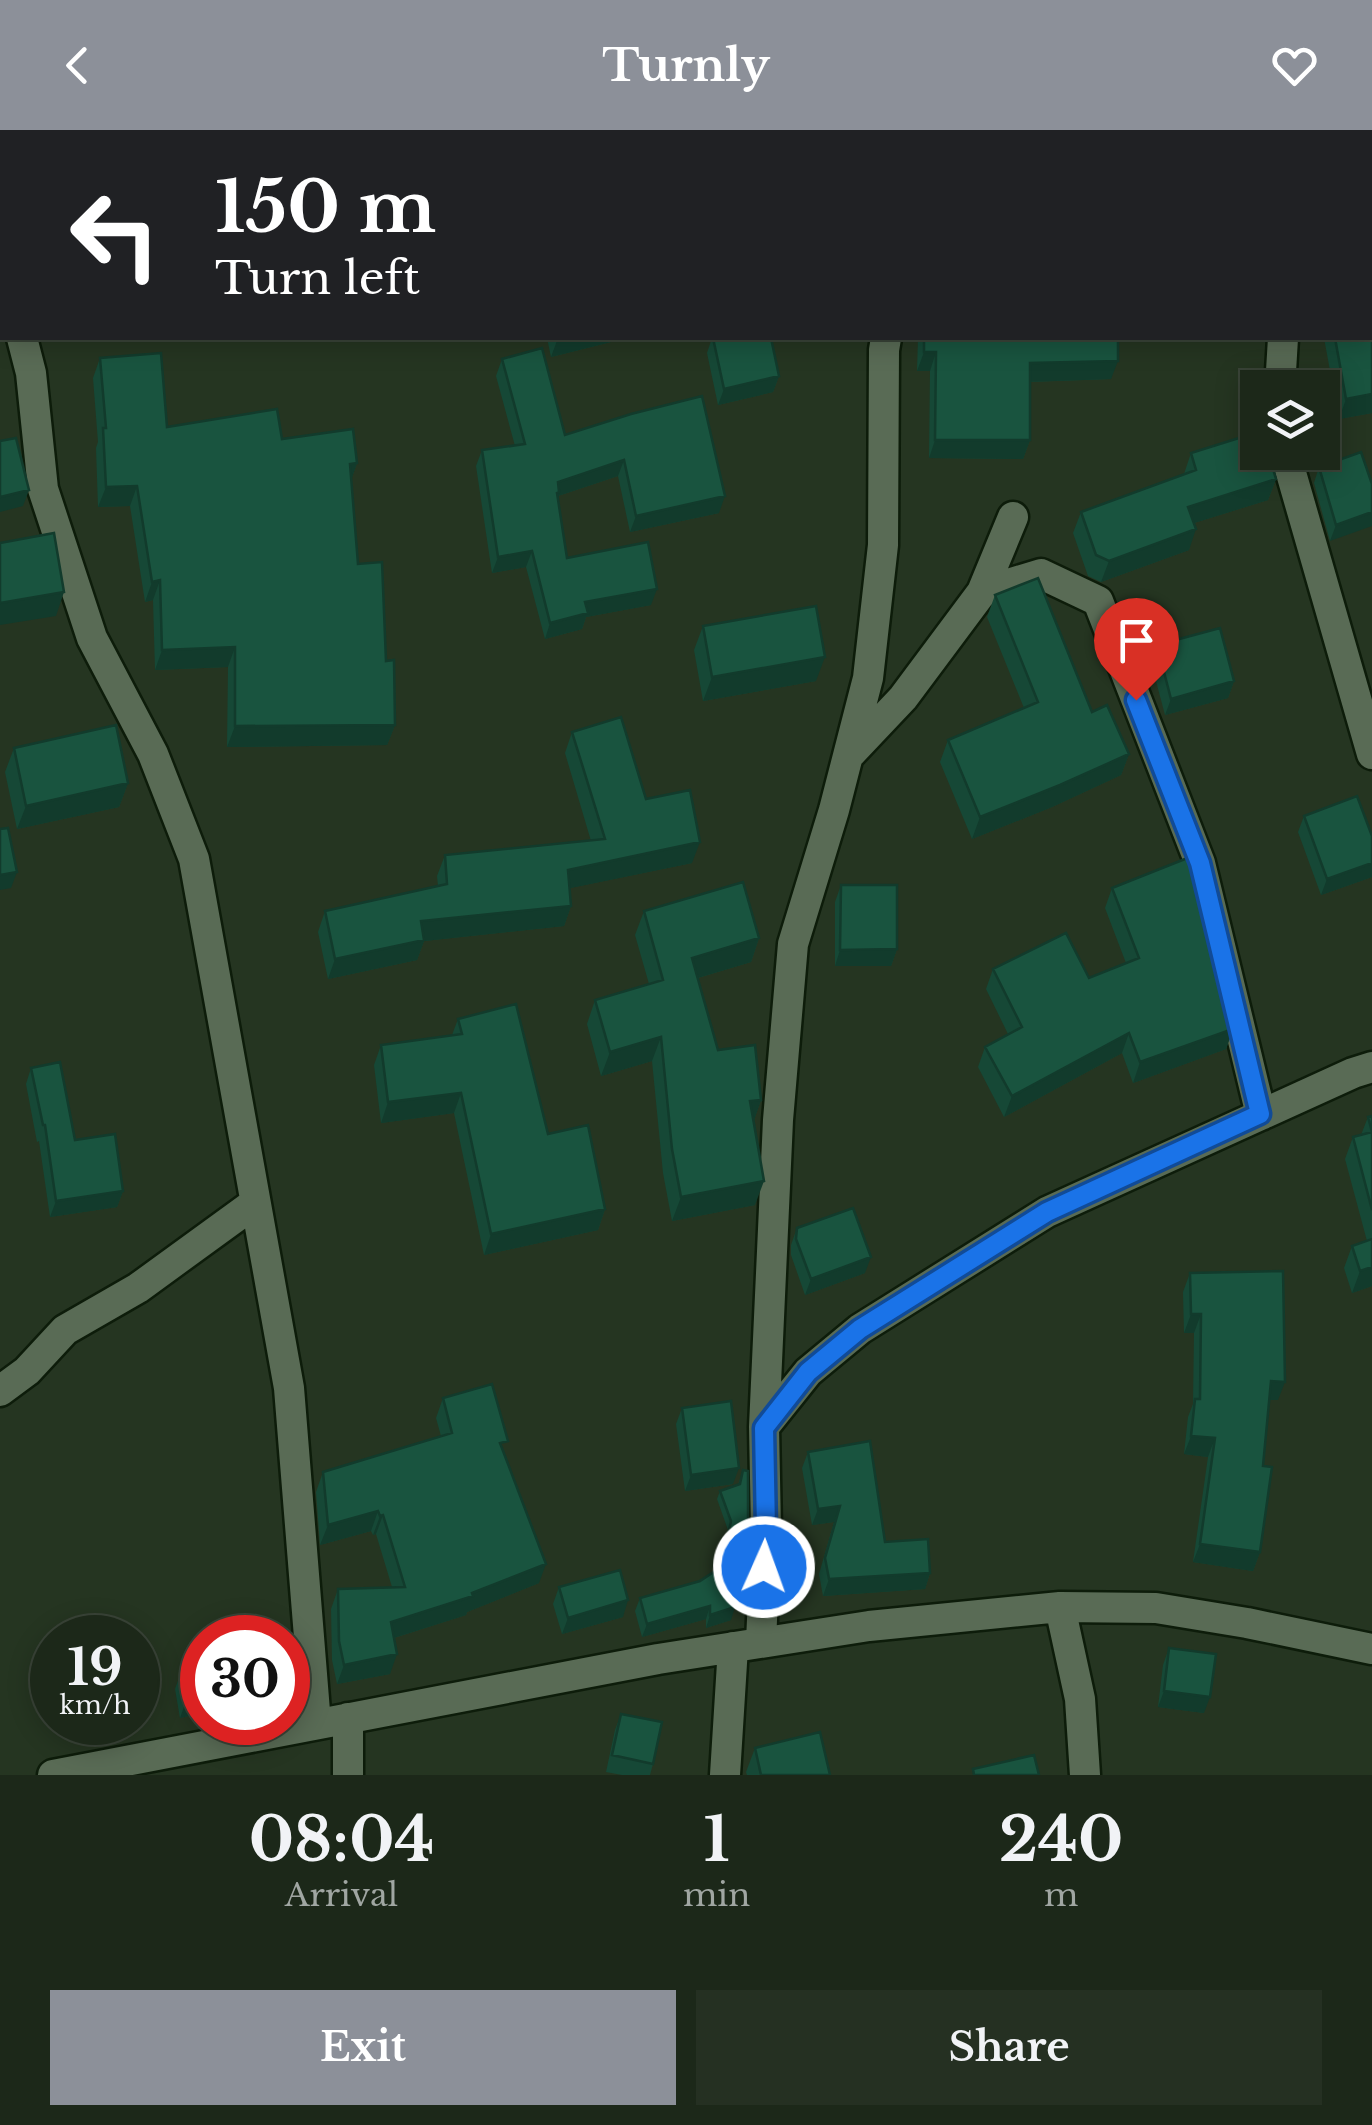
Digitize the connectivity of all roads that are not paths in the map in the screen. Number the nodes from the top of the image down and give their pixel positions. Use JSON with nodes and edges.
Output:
{"nodes":[{"id":1,"x":23,"y":340,"type":"edge"},
{"id":2,"x":46,"y":340,"type":"edge"},
{"id":3,"x":886,"y":340,"type":"edge"},
{"id":4,"x":1283,"y":340,"type":"edge"},
{"id":5,"x":1281,"y":370,"type":"edge"},
{"id":6,"x":31,"y":373,"type":"junction"},
{"id":7,"x":1290,"y":470,"type":"edge"},
{"id":8,"x":1013,"y":517,"type":"dead end"},
{"id":9,"x":982,"y":592,"type":"junction"},
{"id":10,"x":1372,"y":754,"type":"edge"},
{"id":11,"x":849,"y":755,"type":"junction"},
{"id":12,"x":1372,"y":1067,"type":"edge"},
{"id":13,"x":1260,"y":1114,"type":"junction"},
{"id":14,"x":254,"y":1204,"type":"junction"},
{"id":15,"x":0,"y":1392,"type":"edge"},
{"id":16,"x":764,"y":1428,"type":"junction"},
{"id":17,"x":1060,"y":1607,"type":"junction"},
{"id":18,"x":747,"y":1645,"type":"junction"},
{"id":19,"x":1372,"y":1649,"type":"edge"},
{"id":20,"x":348,"y":1718,"type":"junction"},
{"id":21,"x":316,"y":1724,"type":"junction"},
{"id":22,"x":54,"y":1775,"type":"edge"},
{"id":23,"x":348,"y":1775,"type":"edge"},
{"id":24,"x":725,"y":1775,"type":"edge"},
{"id":25,"x":1084,"y":1775,"type":"edge"}],
"edges":[{"from":1,"to":6,"type":"street"},
{"from":2,"to":6,"type":"street"},
{"from":3,"to":11,"type":"street"},
{"from":4,"to":5,"type":"street"},
{"from":6,"to":14,"type":"street"},
{"from":7,"to":10,"type":"street"},
{"from":8,"to":9,"type":"street"},
{"from":9,"to":11,"type":"street"},
{"from":9,"to":13,"type":"street"},
{"from":11,"to":16,"type":"street"},
{"from":12,"to":13,"type":"street"},
{"from":13,"to":16,"type":"street"},
{"from":14,"to":15,"type":"street"},
{"from":14,"to":21,"type":"street"},
{"from":16,"to":18,"type":"street"},
{"from":17,"to":18,"type":"street"},
{"from":17,"to":19,"type":"street"},
{"from":17,"to":25,"type":"street"},
{"from":18,"to":20,"type":"street"},
{"from":18,"to":24,"type":"street"},
{"from":20,"to":21,"type":"street"},
{"from":20,"to":23,"type":"street"},
{"from":21,"to":22,"type":"street"}]}
